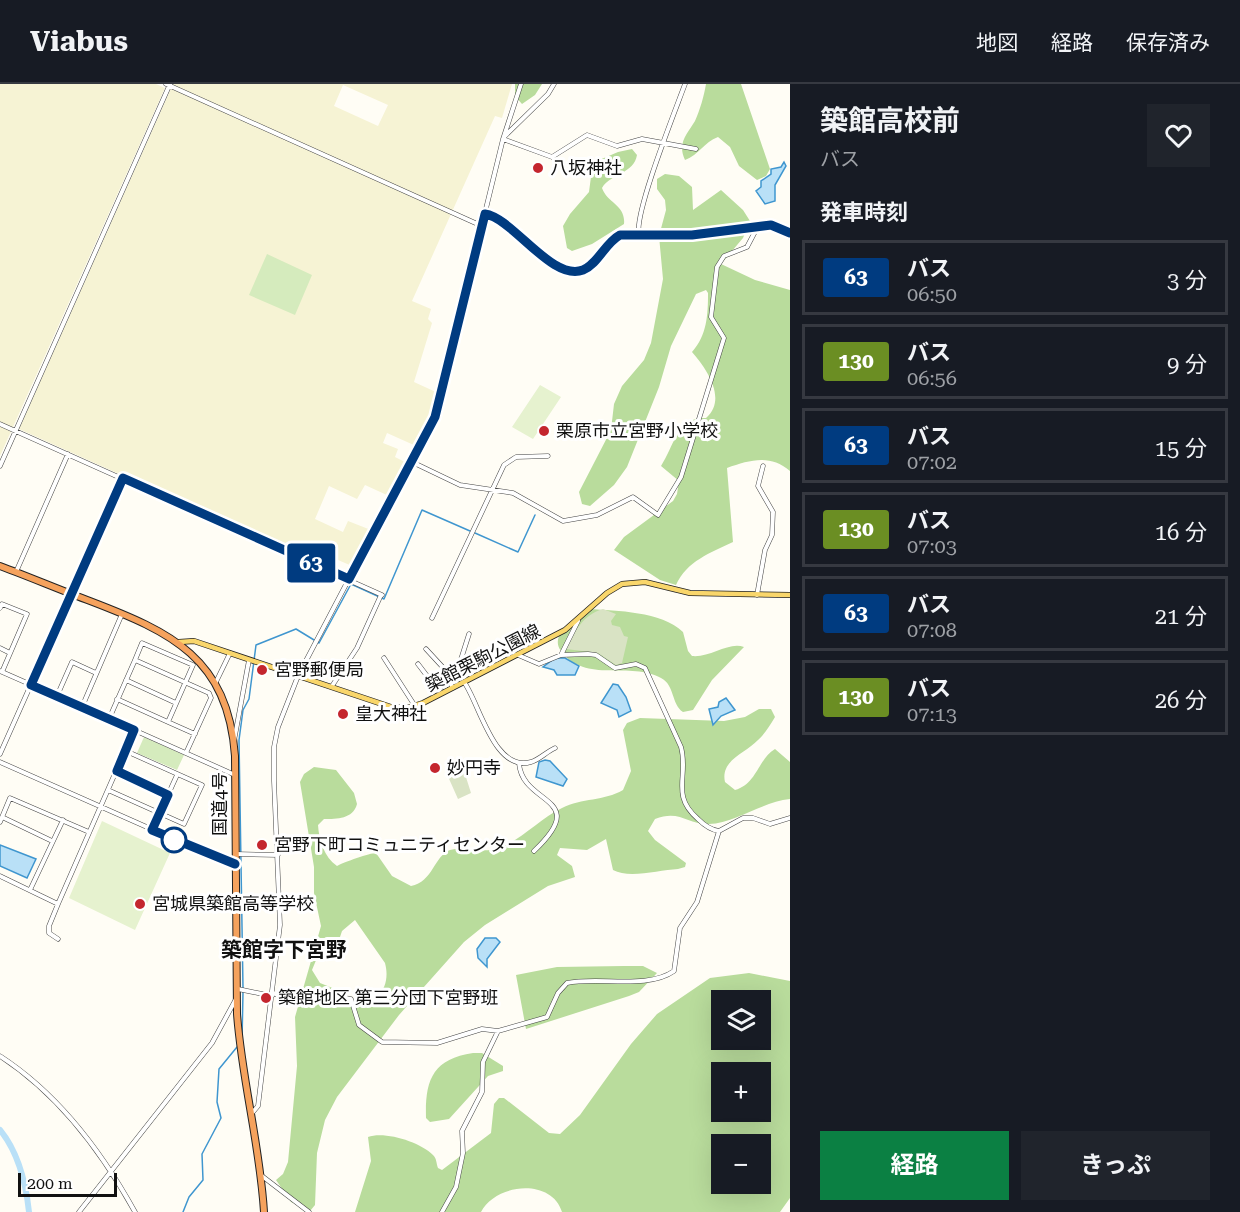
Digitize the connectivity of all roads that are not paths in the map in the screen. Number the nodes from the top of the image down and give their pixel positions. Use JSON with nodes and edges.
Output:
{"nodes":[{"id":1,"x":520,"y":84,"type":"edge"},
{"id":2,"x":554,"y":84,"type":"edge"},
{"id":3,"x":686,"y":84,"type":"edge"},
{"id":4,"x":168,"y":85,"type":"edge"},
{"id":5,"x":503,"y":138,"type":"junction"},
{"id":6,"x":663,"y":142,"type":"junction"},
{"id":7,"x":696,"y":148,"type":"dead end"},
{"id":8,"x":485,"y":214,"type":"junction"},
{"id":9,"x":483,"y":226,"type":"junction"},
{"id":10,"x":757,"y":228,"type":"junction"},
{"id":11,"x":790,"y":233,"type":"edge"},
{"id":12,"x":639,"y":234,"type":"junction"},
{"id":13,"x":0,"y":424,"type":"edge"},
{"id":14,"x":15,"y":431,"type":"junction"},
{"id":15,"x":68,"y":454,"type":"junction"},
{"id":16,"x":548,"y":456,"type":"dead end"},
{"id":17,"x":412,"y":462,"type":"junction"},
{"id":18,"x":0,"y":466,"type":"edge"},
{"id":19,"x":764,"y":466,"type":"dead end"},
{"id":20,"x":123,"y":478,"type":"junction"},
{"id":21,"x":491,"y":490,"type":"junction"},
{"id":22,"x":0,"y":566,"type":"edge"},
{"id":23,"x":16,"y":572,"type":"junction"},
{"id":24,"x":349,"y":579,"type":"junction"},
{"id":25,"x":71,"y":594,"type":"junction"},
{"id":26,"x":758,"y":595,"type":"junction"},
{"id":27,"x":790,"y":595,"type":"edge"},
{"id":28,"x":0,"y":608,"type":"edge"},
{"id":29,"x":122,"y":613,"type":"junction"},
{"id":30,"x":432,"y":618,"type":"dead end"},
{"id":31,"x":578,"y":621,"type":"junction"},
{"id":32,"x":469,"y":634,"type":"dead end"},
{"id":33,"x":179,"y":642,"type":"junction"},
{"id":34,"x":0,"y":648,"type":"edge"},
{"id":35,"x":426,"y":649,"type":"dead end"},
{"id":36,"x":10,"y":653,"type":"junction"},
{"id":37,"x":230,"y":653,"type":"junction"},
{"id":38,"x":518,"y":655,"type":"junction"},
{"id":39,"x":561,"y":655,"type":"junction"},
{"id":40,"x":384,"y":658,"type":"dead end"},
{"id":41,"x":135,"y":660,"type":"junction"},
{"id":42,"x":252,"y":661,"type":"junction"},
{"id":43,"x":418,"y":664,"type":"dead end"},
{"id":44,"x":1,"y":672,"type":"edge"},
{"id":45,"x":96,"y":673,"type":"junction"},
{"id":46,"x":298,"y":676,"type":"junction"},
{"id":47,"x":126,"y":680,"type":"junction"},
{"id":48,"x":450,"y":680,"type":"junction"},
{"id":49,"x":464,"y":682,"type":"junction"},
{"id":50,"x":186,"y":683,"type":"junction"},
{"id":51,"x":215,"y":684,"type":"junction"},
{"id":52,"x":31,"y":685,"type":"junction"},
{"id":53,"x":332,"y":686,"type":"junction"},
{"id":54,"x":452,"y":688,"type":"junction"},
{"id":55,"x":57,"y":696,"type":"junction"},
{"id":56,"x":117,"y":699,"type":"junction"},
{"id":57,"x":176,"y":703,"type":"junction"},
{"id":58,"x":415,"y":706,"type":"junction"},
{"id":59,"x":81,"y":707,"type":"junction"},
{"id":60,"x":109,"y":719,"type":"junction"},
{"id":61,"x":168,"y":722,"type":"junction"},
{"id":62,"x":134,"y":730,"type":"junction"},
{"id":63,"x":195,"y":734,"type":"junction"},
{"id":64,"x":234,"y":742,"type":"junction"},
{"id":65,"x":555,"y":748,"type":"dead end"},
{"id":66,"x":126,"y":751,"type":"junction"},
{"id":67,"x":186,"y":753,"type":"junction"},
{"id":68,"x":0,"y":754,"type":"edge"},
{"id":69,"x":0,"y":762,"type":"edge"},
{"id":70,"x":519,"y":763,"type":"junction"},
{"id":71,"x":117,"y":771,"type":"junction"},
{"id":72,"x":177,"y":775,"type":"junction"},
{"id":73,"x":235,"y":775,"type":"junction"},
{"id":74,"x":108,"y":790,"type":"junction"},
{"id":75,"x":168,"y":795,"type":"junction"},
{"id":76,"x":100,"y":807,"type":"junction"},
{"id":77,"x":160,"y":813,"type":"junction"},
{"id":78,"x":790,"y":818,"type":"edge"},
{"id":79,"x":1,"y":820,"type":"edge"},
{"id":80,"x":63,"y":820,"type":"junction"},
{"id":81,"x":152,"y":830,"type":"junction"},
{"id":82,"x":719,"y":831,"type":"junction"},
{"id":83,"x":89,"y":832,"type":"junction"},
{"id":84,"x":52,"y":841,"type":"junction"},
{"id":85,"x":534,"y":851,"type":"dead end"},
{"id":86,"x":240,"y":854,"type":"junction"},
{"id":87,"x":278,"y":855,"type":"junction"},
{"id":88,"x":235,"y":864,"type":"junction"},
{"id":89,"x":0,"y":876,"type":"edge"},
{"id":90,"x":30,"y":890,"type":"junction"},
{"id":91,"x":58,"y":904,"type":"junction"},
{"id":92,"x":58,"y":939,"type":"dead end"},
{"id":93,"x":240,"y":991,"type":"junction"},
{"id":94,"x":272,"y":995,"type":"junction"},
{"id":95,"x":340,"y":997,"type":"dead end"},
{"id":96,"x":236,"y":999,"type":"junction"},
{"id":97,"x":300,"y":1001,"type":"tunnel mouth"},
{"id":98,"x":498,"y":1031,"type":"junction"},
{"id":99,"x":0,"y":1056,"type":"edge"},
{"id":100,"x":253,"y":1112,"type":"junction"},
{"id":101,"x":110,"y":1174,"type":"junction"},
{"id":102,"x":262,"y":1176,"type":"junction"},
{"id":103,"x":79,"y":1212,"type":"edge"},
{"id":104,"x":135,"y":1212,"type":"edge"},
{"id":105,"x":264,"y":1212,"type":"edge"},
{"id":106,"x":309,"y":1212,"type":"edge"},
{"id":107,"x":442,"y":1212,"type":"edge"}],
"edges":[{"from":1,"to":5,"type":"street"},
{"from":2,"to":5,"type":"street"},
{"from":3,"to":6,"type":"street"},
{"from":4,"to":9,"type":"street"},
{"from":4,"to":14,"type":"street"},
{"from":5,"to":6,"type":"street"},
{"from":5,"to":8,"type":"street"},
{"from":6,"to":7,"type":"street"},
{"from":6,"to":12,"type":"street"},
{"from":8,"to":9,"type":"street"},
{"from":8,"to":12,"type":"street"},
{"from":9,"to":17,"type":"street"},
{"from":10,"to":11,"type":"street"},
{"from":10,"to":12,"type":"street"},
{"from":10,"to":21,"type":"street"},
{"from":13,"to":14,"type":"street"},
{"from":14,"to":15,"type":"street"},
{"from":14,"to":18,"type":"street"},
{"from":15,"to":20,"type":"street"},
{"from":15,"to":23,"type":"street"},
{"from":16,"to":21,"type":"street"},
{"from":17,"to":21,"type":"street"},
{"from":17,"to":24,"type":"street"},
{"from":19,"to":26,"type":"street"},
{"from":20,"to":24,"type":"street"},
{"from":20,"to":25,"type":"street"},
{"from":21,"to":30,"type":"street"},
{"from":22,"to":23,"type":"highway","name":"国道4号"},
{"from":23,"to":25,"type":"highway","name":"国道4号"},
{"from":24,"to":46,"type":"street"},
{"from":24,"to":53,"type":"street"},
{"from":25,"to":29,"type":"highway","name":"国道4号"},
{"from":25,"to":52,"type":"street"},
{"from":26,"to":27,"type":"main road","name":"築館栗駒公園線"},
{"from":26,"to":31,"type":"main road","name":"築館栗駒公園線"},
{"from":28,"to":36,"type":"street"},
{"from":29,"to":33,"type":"highway","name":"国道4号"},
{"from":29,"to":45,"type":"street"},
{"from":31,"to":38,"type":"main road","name":"築館栗駒公園線"},
{"from":31,"to":39,"type":"street"},
{"from":32,"to":48,"type":"street"},
{"from":33,"to":37,"type":"main road","name":"築館栗駒公園線"},
{"from":33,"to":51,"type":"highway","name":"国道4号"},
{"from":34,"to":36,"type":"street"},
{"from":35,"to":48,"type":"street"},
{"from":36,"to":44,"type":"street"},
{"from":37,"to":42,"type":"main road","name":"築館栗駒公園線"},
{"from":37,"to":51,"type":"street"},
{"from":38,"to":39,"type":"street"},
{"from":38,"to":49,"type":"main road","name":"築館栗駒公園線"},
{"from":39,"to":82,"type":"street"},
{"from":40,"to":58,"type":"street"},
{"from":41,"to":47,"type":"street"},
{"from":41,"to":50,"type":"street"},
{"from":41,"to":50,"type":"street"},
{"from":42,"to":46,"type":"main road","name":"築館栗駒公園線"},
{"from":42,"to":64,"type":"street"},
{"from":43,"to":48,"type":"street"},
{"from":44,"to":52,"type":"street"},
{"from":45,"to":55,"type":"street"},
{"from":45,"to":59,"type":"street"},
{"from":46,"to":53,"type":"main road","name":"築館栗駒公園線"},
{"from":46,"to":87,"type":"street"},
{"from":47,"to":56,"type":"street"},
{"from":47,"to":57,"type":"street"},
{"from":48,"to":54,"type":"street"},
{"from":49,"to":54,"type":"main road","name":"築館栗駒公園線"},
{"from":49,"to":70,"type":"street"},
{"from":50,"to":57,"type":"street"},
{"from":50,"to":63,"type":"street"},
{"from":51,"to":64,"type":"highway","name":"国道4号"},
{"from":52,"to":55,"type":"street"},
{"from":52,"to":68,"type":"street"},
{"from":53,"to":58,"type":"main road","name":"築館栗駒公園線"},
{"from":54,"to":58,"type":"main road","name":"築館栗駒公園線"},
{"from":55,"to":59,"type":"street"},
{"from":56,"to":60,"type":"street"},
{"from":56,"to":61,"type":"street"},
{"from":57,"to":61,"type":"street"},
{"from":59,"to":60,"type":"street"},
{"from":60,"to":62,"type":"street"},
{"from":61,"to":63,"type":"street"},
{"from":62,"to":66,"type":"street"},
{"from":62,"to":67,"type":"street"},
{"from":63,"to":67,"type":"street"},
{"from":64,"to":73,"type":"highway","name":"国道4号"},
{"from":65,"to":70,"type":"street"},
{"from":66,"to":71,"type":"street"},
{"from":66,"to":72,"type":"street"},
{"from":67,"to":73,"type":"street"},
{"from":69,"to":76,"type":"street"},
{"from":70,"to":85,"type":"street"},
{"from":71,"to":74,"type":"street"},
{"from":71,"to":75,"type":"street"},
{"from":72,"to":75,"type":"street"},
{"from":72,"to":77,"type":"street"},
{"from":73,"to":86,"type":"highway","name":"国道4号"},
{"from":74,"to":76,"type":"street"},
{"from":74,"to":77,"type":"street"},
{"from":75,"to":77,"type":"street"},
{"from":76,"to":81,"type":"street"},
{"from":76,"to":83,"type":"street"},
{"from":77,"to":81,"type":"street"},
{"from":78,"to":82,"type":"street"},
{"from":79,"to":80,"type":"street"},
{"from":79,"to":84,"type":"street"},
{"from":80,"to":83,"type":"street"},
{"from":80,"to":84,"type":"street"},
{"from":81,"to":88,"type":"street"},
{"from":82,"to":98,"type":"street"},
{"from":83,"to":91,"type":"street"},
{"from":84,"to":90,"type":"street"},
{"from":86,"to":87,"type":"street"},
{"from":86,"to":88,"type":"highway","name":"国道4号"},
{"from":87,"to":94,"type":"street"},
{"from":88,"to":93,"type":"highway","name":"国道4号"},
{"from":89,"to":90,"type":"street"},
{"from":90,"to":91,"type":"street"},
{"from":91,"to":92,"type":"street"},
{"from":93,"to":94,"type":"street"},
{"from":93,"to":96,"type":"highway","name":"国道4号"},
{"from":94,"to":97,"type":"street"},
{"from":94,"to":100,"type":"street"},
{"from":95,"to":98,"type":"street"},
{"from":96,"to":100,"type":"highway","name":"国道4号"},
{"from":96,"to":101,"type":"street"},
{"from":98,"to":107,"type":"street"},
{"from":99,"to":101,"type":"street"},
{"from":100,"to":102,"type":"highway","name":"国道4号"},
{"from":101,"to":103,"type":"street"},
{"from":101,"to":104,"type":"street"},
{"from":102,"to":105,"type":"highway","name":"国道4号"},
{"from":102,"to":106,"type":"street"}]}
